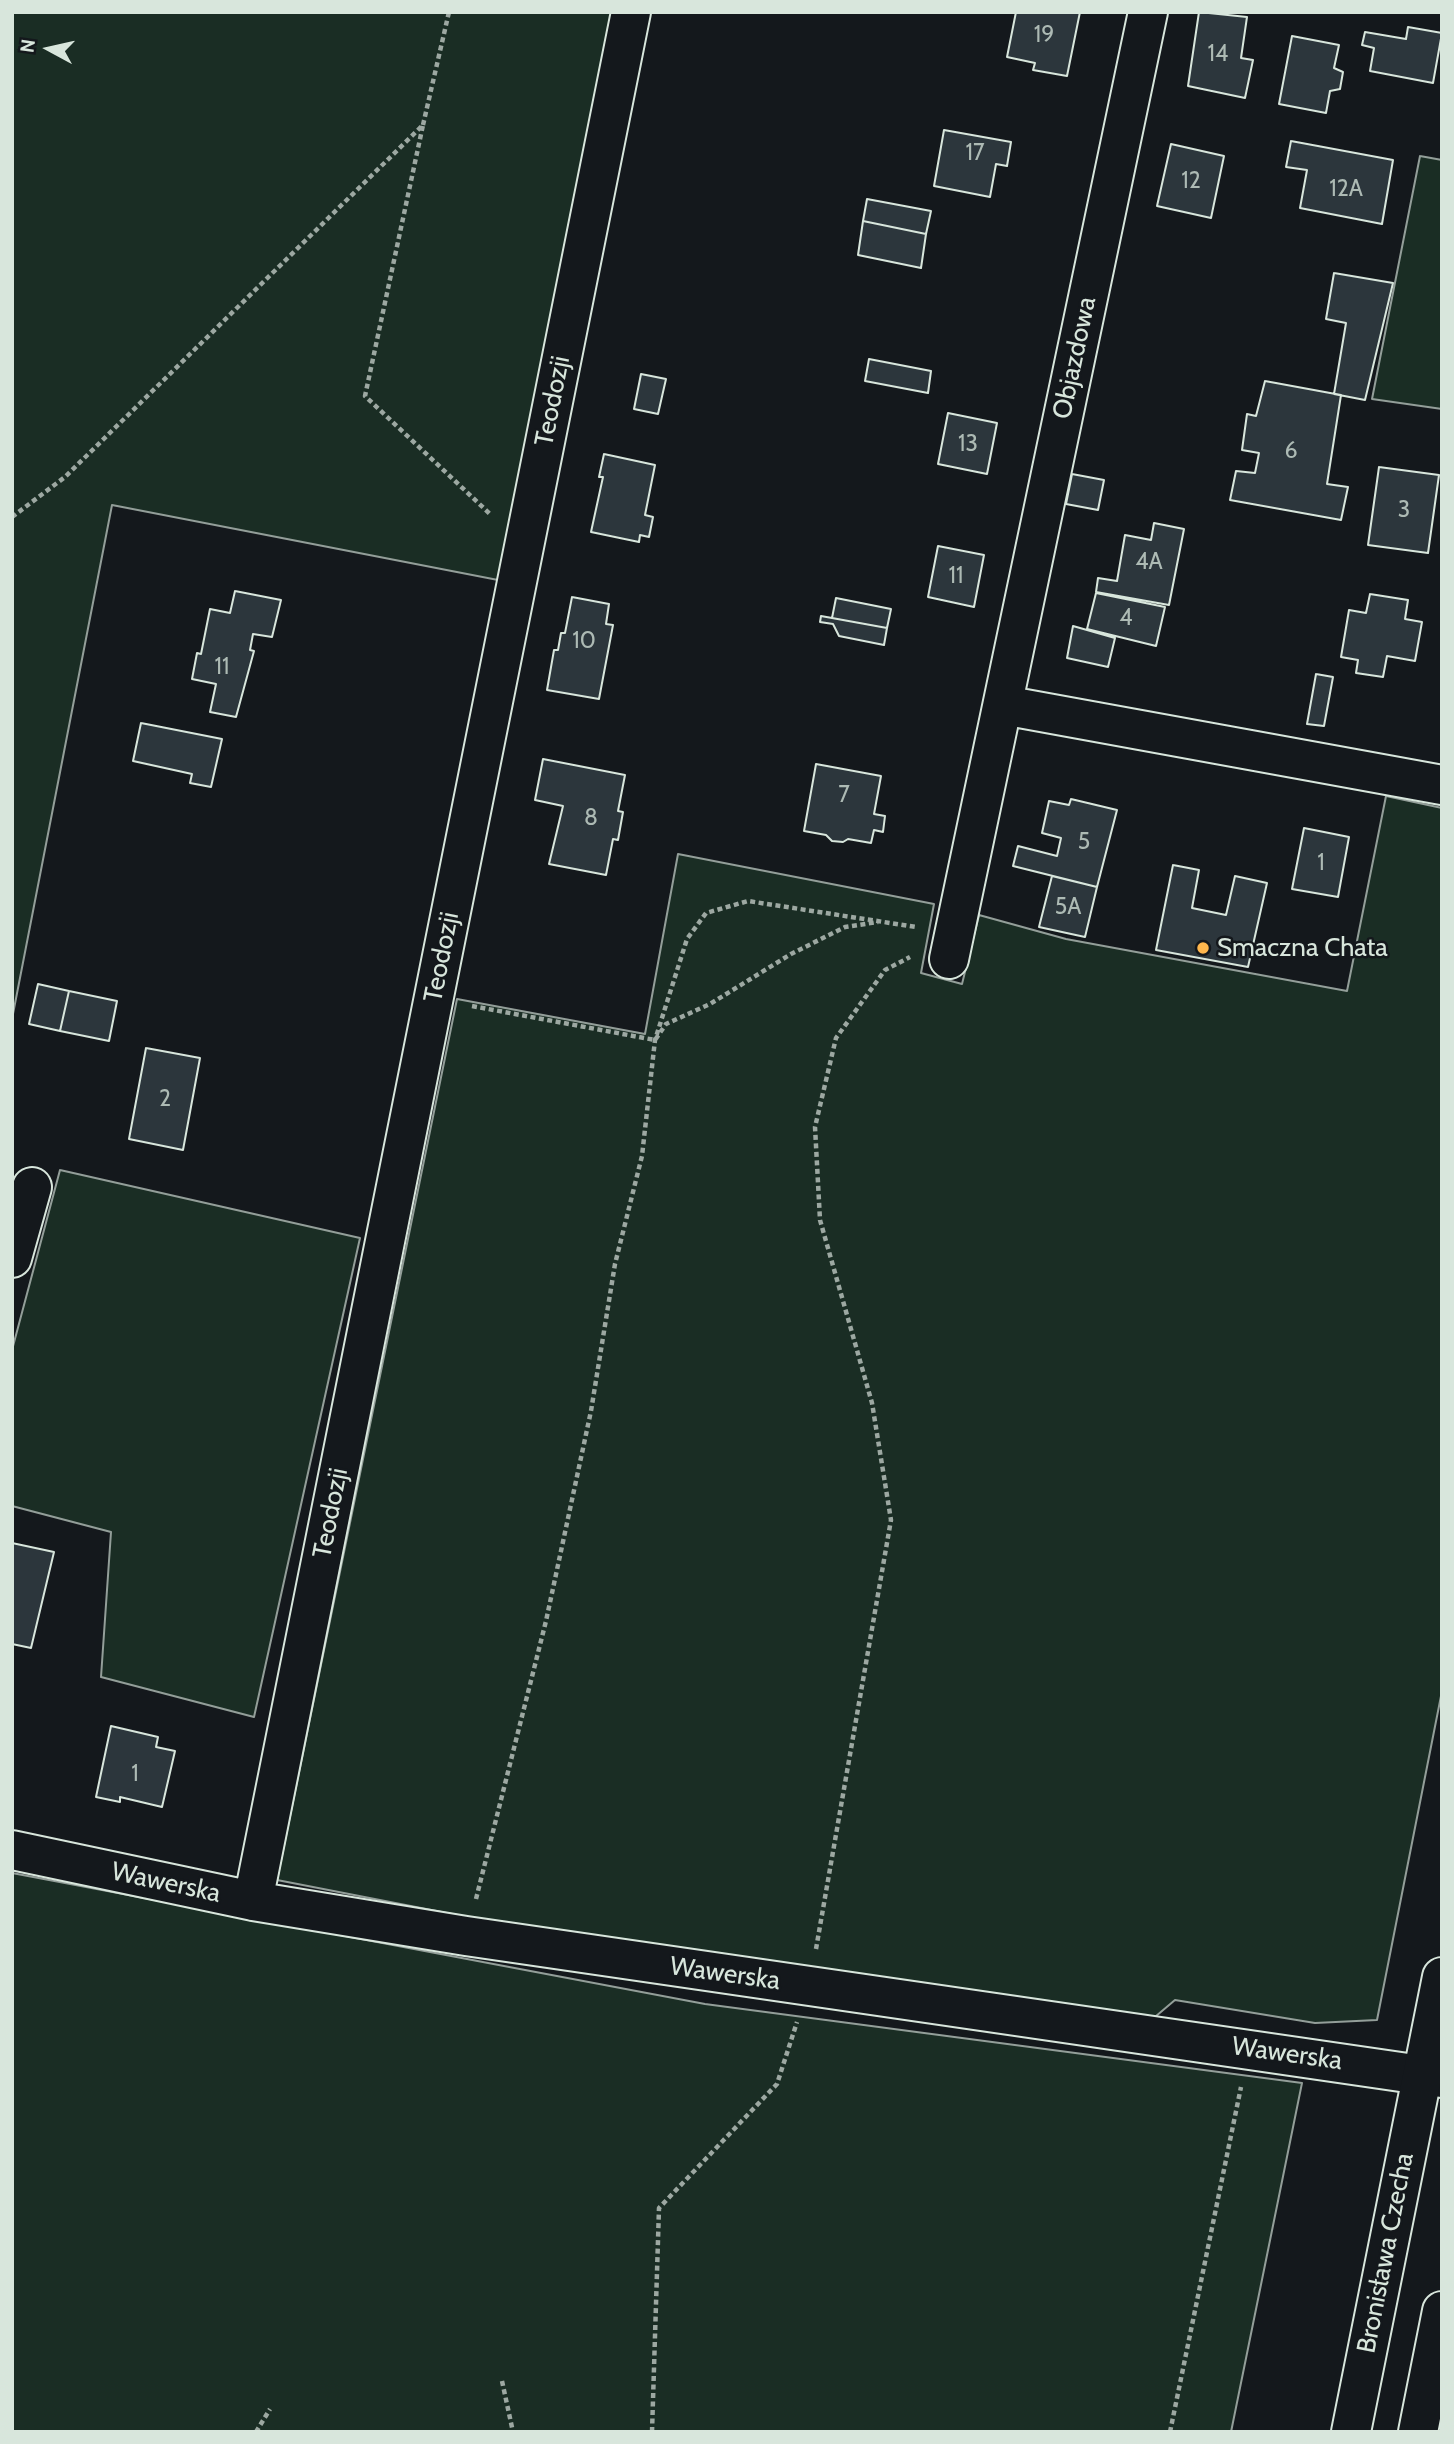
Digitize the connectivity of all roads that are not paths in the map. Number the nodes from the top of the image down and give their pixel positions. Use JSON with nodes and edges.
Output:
{"nodes":[{"id":1,"x":631,"y":12,"type":"edge"},
{"id":2,"x":1148,"y":12,"type":"edge"},
{"id":3,"x":1003,"y":705,"type":"junction"},
{"id":4,"x":1442,"y":785,"type":"edge"},
{"id":5,"x":952,"y":946,"type":"road end"},
{"id":6,"x":32,"y":1187,"type":"dead end"},
{"id":7,"x":12,"y":1258,"type":"edge"},
{"id":8,"x":12,"y":1850,"type":"edge"},
{"id":9,"x":253,"y":1901,"type":"junction"},
{"id":10,"x":1442,"y":1977,"type":"edge"},
{"id":11,"x":1432,"y":2076,"type":"edge"},
{"id":12,"x":1442,"y":2311,"type":"edge"},
{"id":13,"x":1351,"y":2432,"type":"edge"},
{"id":14,"x":1418,"y":2432,"type":"edge"}],
"edges":[{"from":1,"to":9,"type":"street","name":"Teodozji"},
{"from":2,"to":3,"type":"street","name":"Objazdowa"},
{"from":3,"to":4,"type":"street"},
{"from":3,"to":5,"type":"street","name":"Objazdowa"},
{"from":6,"to":7,"type":"street"},
{"from":8,"to":9,"type":"street","name":"Wawerska"},
{"from":9,"to":11,"type":"street","name":"Wawerska"},
{"from":10,"to":11,"type":"street","name":"Bronisława Czecha"},
{"from":11,"to":13,"type":"street","name":"Bronisława Czecha"},
{"from":12,"to":14,"type":"street"}]}
